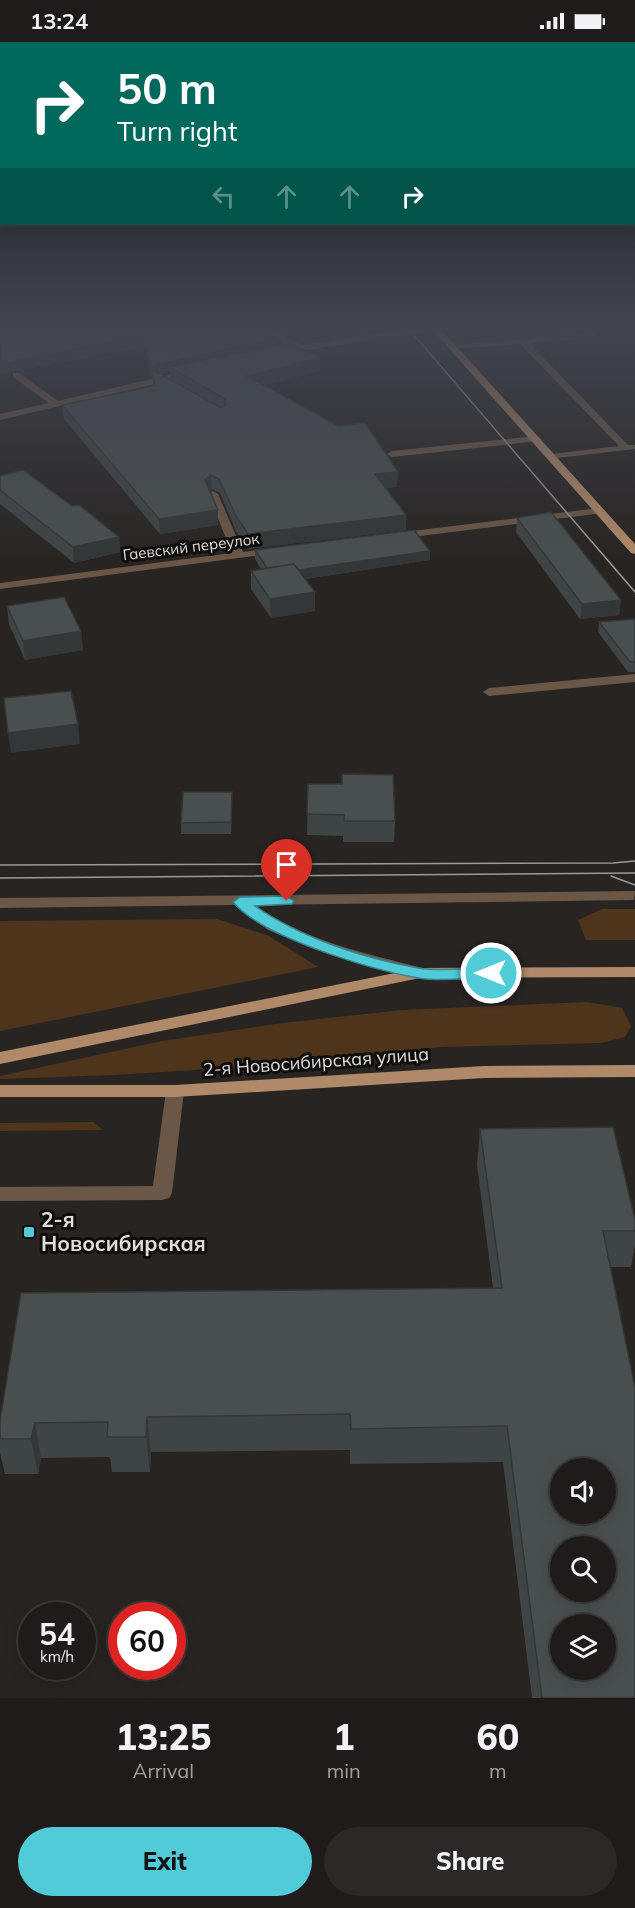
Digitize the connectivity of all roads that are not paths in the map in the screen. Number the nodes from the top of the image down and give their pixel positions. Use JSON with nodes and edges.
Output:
{"nodes":[{"id":1,"x":51,"y":405,"type":"edge"},
{"id":2,"x":505,"y":405,"type":"edge"},
{"id":3,"x":587,"y":405,"type":"edge"},
{"id":4,"x":0,"y":417,"type":"edge"},
{"id":5,"x":536,"y":439,"type":"junction"},
{"id":6,"x":630,"y":447,"type":"edge"},
{"id":7,"x":392,"y":454,"type":"dead end"},
{"id":8,"x":551,"y":456,"type":"junction"},
{"id":9,"x":213,"y":494,"type":"edge"},
{"id":10,"x":599,"y":511,"type":"junction"},
{"id":11,"x":381,"y":538,"type":"edge"},
{"id":12,"x":286,"y":550,"type":"edge"},
{"id":13,"x":635,"y":551,"type":"edge"},
{"id":14,"x":239,"y":556,"type":"junction"},
{"id":15,"x":0,"y":586,"type":"edge"},
{"id":16,"x":635,"y":678,"type":"edge"},
{"id":17,"x":489,"y":692,"type":"dead end"},
{"id":18,"x":634,"y":895,"type":"edge"},
{"id":19,"x":240,"y":902,"type":"junction"},
{"id":20,"x":0,"y":903,"type":"edge"},
{"id":21,"x":635,"y":972,"type":"edge"},
{"id":22,"x":420,"y":973,"type":"junction"},
{"id":23,"x":0,"y":1058,"type":"edge"},
{"id":24,"x":635,"y":1071,"type":"edge"},
{"id":25,"x":0,"y":1091,"type":"edge"},
{"id":26,"x":175,"y":1091,"type":"junction"},
{"id":27,"x":0,"y":1194,"type":"edge"}],
"edges":[{"from":1,"to":4,"type":"street"},
{"from":2,"to":5,"type":"main road"},
{"from":3,"to":6,"type":"street"},
{"from":5,"to":7,"type":"street"},
{"from":5,"to":8,"type":"main road"},
{"from":6,"to":8,"type":"street"},
{"from":8,"to":10,"type":"main road"},
{"from":9,"to":14,"type":"street"},
{"from":10,"to":11,"type":"street"},
{"from":10,"to":13,"type":"main road"},
{"from":12,"to":14,"type":"street","name":"Гаевский переулок"},
{"from":14,"to":15,"type":"street","name":"Гаевский переулок"},
{"from":16,"to":17,"type":"street"},
{"from":18,"to":19,"type":"street"},
{"from":19,"to":20,"type":"street"},
{"from":19,"to":22,"type":"street"},
{"from":21,"to":22,"type":"main road"},
{"from":22,"to":23,"type":"main road"},
{"from":24,"to":26,"type":"main road","name":"2-я Новосибирская улица"},
{"from":25,"to":26,"type":"main road","name":"2-я Новосибирская улица"},
{"from":26,"to":27,"type":"street"}]}
